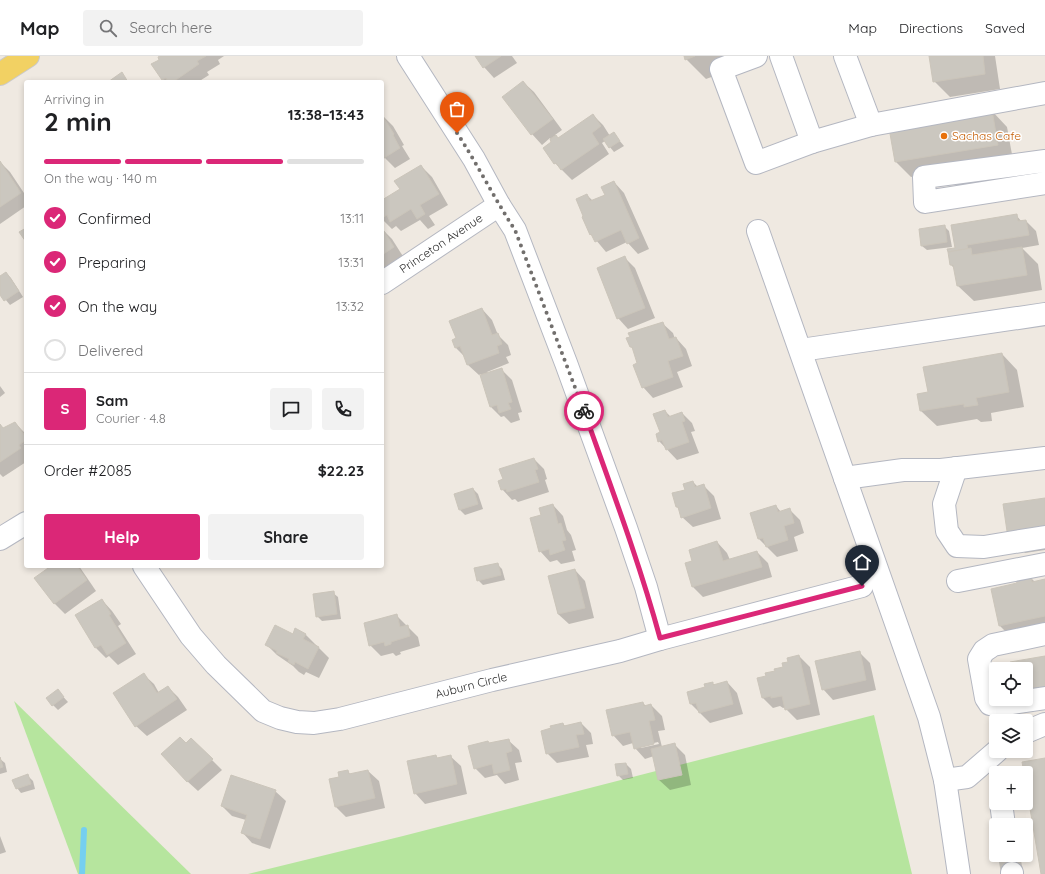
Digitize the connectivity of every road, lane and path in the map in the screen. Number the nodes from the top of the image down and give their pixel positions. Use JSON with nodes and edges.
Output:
{"nodes":[{"id":1,"x":28,"y":56,"type":"edge"},
{"id":2,"x":408,"y":56,"type":"edge"},
{"id":3,"x":756,"y":56,"type":"edge"},
{"id":4,"x":781,"y":56,"type":"edge"},
{"id":5,"x":846,"y":56,"type":"edge"},
{"id":6,"x":0,"y":74,"type":"edge"},
{"id":7,"x":1045,"y":93,"type":"edge"},
{"id":8,"x":871,"y":125,"type":"junction"},
{"id":9,"x":812,"y":142,"type":"junction"},
{"id":10,"x":1045,"y":161,"type":"edge"},
{"id":11,"x":1045,"y":183,"type":"edge"},
{"id":12,"x":499,"y":205,"type":"junction"},
{"id":13,"x":758,"y":231,"type":"dead end"},
{"id":14,"x":384,"y":282,"type":"edge"},
{"id":15,"x":1045,"y":314,"type":"edge"},
{"id":16,"x":801,"y":350,"type":"junction"},
{"id":17,"x":1045,"y":458,"type":"edge"},
{"id":18,"x":956,"y":468,"type":"junction"},
{"id":19,"x":845,"y":478,"type":"junction"},
{"id":20,"x":24,"y":524,"type":"edge"},
{"id":21,"x":1045,"y":537,"type":"edge"},
{"id":22,"x":0,"y":540,"type":"edge"},
{"id":23,"x":1045,"y":564,"type":"edge"},
{"id":24,"x":145,"y":568,"type":"edge"},
{"id":25,"x":958,"y":581,"type":"dead end"},
{"id":26,"x":862,"y":586,"type":"dead end"},
{"id":27,"x":1045,"y":634,"type":"edge"},
{"id":28,"x":660,"y":638,"type":"junction"},
{"id":29,"x":1045,"y":698,"type":"edge"},
{"id":30,"x":1045,"y":724,"type":"edge"},
{"id":31,"x":1033,"y":729,"type":"edge"},
{"id":32,"x":996,"y":759,"type":"edge"},
{"id":33,"x":944,"y":780,"type":"junction"},
{"id":34,"x":959,"y":874,"type":"edge"}],
"edges":[{"from":1,"to":6,"type":"main road"},
{"from":2,"to":12,"type":"street"},
{"from":3,"to":9,"type":"street"},
{"from":4,"to":9,"type":"street"},
{"from":5,"to":8,"type":"street"},
{"from":7,"to":8,"type":"street"},
{"from":8,"to":9,"type":"street"},
{"from":10,"to":11,"type":"street"},
{"from":12,"to":14,"type":"street","name":"Princeton Avenue"},
{"from":12,"to":28,"type":"street"},
{"from":13,"to":16,"type":"street"},
{"from":15,"to":16,"type":"street"},
{"from":16,"to":19,"type":"street"},
{"from":17,"to":18,"type":"street"},
{"from":18,"to":19,"type":"street"},
{"from":18,"to":21,"type":"street"},
{"from":19,"to":33,"type":"street"},
{"from":20,"to":22,"type":"street"},
{"from":23,"to":25,"type":"street"},
{"from":24,"to":28,"type":"street","name":"Auburn Circle"},
{"from":26,"to":28,"type":"street","name":"Auburn Circle"},
{"from":27,"to":29,"type":"street"},
{"from":30,"to":31,"type":"street"},
{"from":32,"to":33,"type":"street"},
{"from":33,"to":34,"type":"street"}]}
